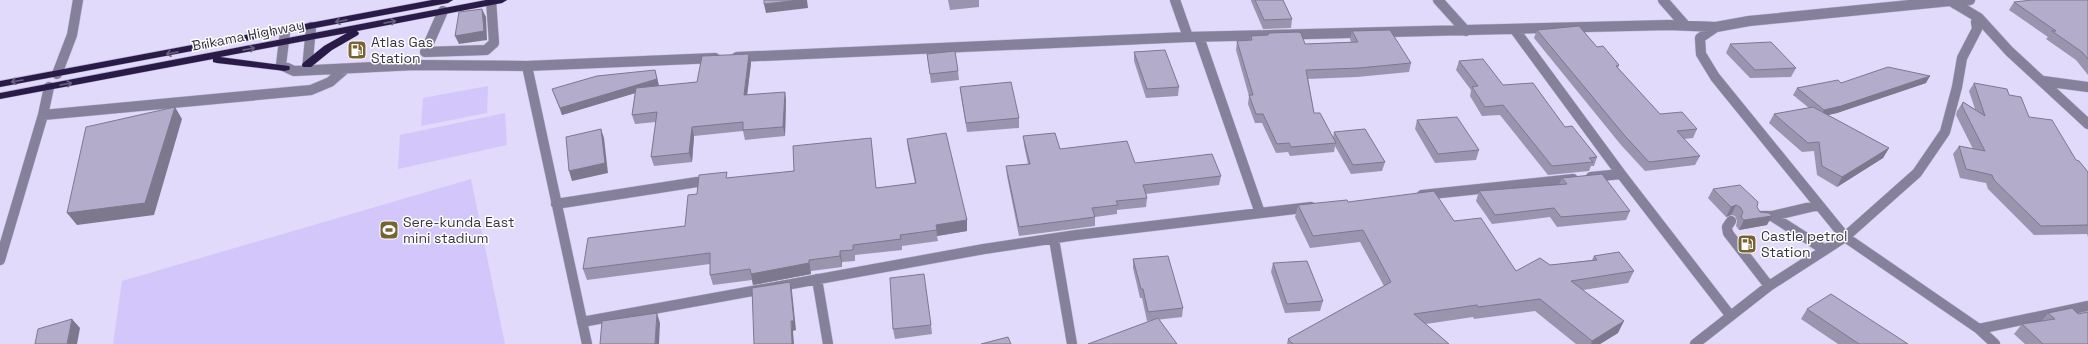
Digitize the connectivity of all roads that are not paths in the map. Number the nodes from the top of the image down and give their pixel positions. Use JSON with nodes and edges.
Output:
{"nodes":[{"id":1,"x":78,"y":0,"type":"edge"},
{"id":2,"x":448,"y":0,"type":"edge"},
{"id":3,"x":1175,"y":0,"type":"edge"},
{"id":4,"x":1438,"y":0,"type":"edge"},
{"id":5,"x":1663,"y":0,"type":"edge"},
{"id":6,"x":1970,"y":0,"type":"edge"},
{"id":7,"x":495,"y":1,"type":"edge"},
{"id":8,"x":1951,"y":2,"type":"edge"},
{"id":9,"x":443,"y":12,"type":"junction"},
{"id":10,"x":1979,"y":18,"type":"junction"},
{"id":11,"x":1685,"y":25,"type":"junction"},
{"id":12,"x":311,"y":27,"type":"junction"},
{"id":13,"x":365,"y":27,"type":"junction"},
{"id":14,"x":1716,"y":27,"type":"junction"},
{"id":15,"x":1516,"y":30,"type":"junction"},
{"id":16,"x":1466,"y":31,"type":"junction"},
{"id":17,"x":285,"y":32,"type":"junction"},
{"id":18,"x":1188,"y":37,"type":"junction"},
{"id":19,"x":1198,"y":37,"type":"junction"},
{"id":20,"x":310,"y":38,"type":"junction"},
{"id":21,"x":283,"y":43,"type":"junction"},
{"id":22,"x":425,"y":52,"type":"junction"},
{"id":23,"x":202,"y":58,"type":"junction"},
{"id":24,"x":415,"y":65,"type":"junction"},
{"id":25,"x":527,"y":66,"type":"junction"},
{"id":26,"x":307,"y":67,"type":"junction"},
{"id":27,"x":285,"y":68,"type":"junction"},
{"id":28,"x":345,"y":69,"type":"junction"},
{"id":29,"x":57,"y":74,"type":"junction"},
{"id":30,"x":2043,"y":81,"type":"junction"},
{"id":31,"x":0,"y":84,"type":"edge"},
{"id":32,"x":2088,"y":86,"type":"edge"},
{"id":33,"x":49,"y":87,"type":"junction"},
{"id":34,"x":0,"y":96,"type":"edge"},
{"id":35,"x":43,"y":115,"type":"junction"},
{"id":36,"x":2088,"y":124,"type":"edge"},
{"id":37,"x":1621,"y":174,"type":"junction"},
{"id":38,"x":697,"y":182,"type":"edge"},
{"id":39,"x":1409,"y":196,"type":"edge"},
{"id":40,"x":556,"y":204,"type":"junction"},
{"id":41,"x":1820,"y":205,"type":"junction"},
{"id":42,"x":1323,"y":206,"type":"edge"},
{"id":43,"x":1260,"y":212,"type":"junction"},
{"id":44,"x":1758,"y":216,"type":"edge"},
{"id":45,"x":1772,"y":216,"type":"junction"},
{"id":46,"x":1731,"y":221,"type":"dead end"},
{"id":47,"x":1845,"y":237,"type":"junction"},
{"id":48,"x":1054,"y":239,"type":"junction"},
{"id":49,"x":1825,"y":250,"type":"junction"},
{"id":50,"x":0,"y":260,"type":"edge"},
{"id":51,"x":817,"y":279,"type":"junction"},
{"id":52,"x":1769,"y":286,"type":"junction"},
{"id":53,"x":2088,"y":306,"type":"edge"},
{"id":54,"x":1730,"y":315,"type":"junction"},
{"id":55,"x":582,"y":322,"type":"junction"},
{"id":56,"x":1979,"y":329,"type":"junction"},
{"id":57,"x":587,"y":344,"type":"edge"},
{"id":58,"x":828,"y":344,"type":"edge"},
{"id":59,"x":1072,"y":344,"type":"edge"},
{"id":60,"x":1695,"y":344,"type":"edge"},
{"id":61,"x":1995,"y":344,"type":"edge"}],
"edges":[{"from":1,"to":29,"type":"street"},
{"from":2,"to":12,"type":"highway","name":"Brikama Highway","one_way":true},
{"from":3,"to":18,"type":"street"},
{"from":4,"to":16,"type":"street"},
{"from":5,"to":11,"type":"street"},
{"from":6,"to":8,"type":"street"},
{"from":7,"to":9,"type":"highway","name":"Brikama Highway"},
{"from":7,"to":22,"type":"street"},
{"from":8,"to":10,"type":"street"},
{"from":8,"to":14,"type":"street"},
{"from":13,"to":9,"type":"highway","name":"Brikama Highway","one_way":true},
{"from":9,"to":22,"type":"street"},
{"from":10,"to":30,"type":"street"},
{"from":10,"to":47,"type":"street"},
{"from":11,"to":14,"type":"street"},
{"from":11,"to":15,"type":"street"},
{"from":12,"to":17,"type":"highway","name":"Brikama Highway"},
{"from":12,"to":20,"type":"street"},
{"from":13,"to":20,"type":"highway","name":"Brikama Highway"},
{"from":13,"to":26,"type":"highway"},
{"from":14,"to":41,"type":"street"},
{"from":15,"to":16,"type":"street"},
{"from":15,"to":37,"type":"street"},
{"from":16,"to":19,"type":"street"},
{"from":17,"to":21,"type":"street"},
{"from":17,"to":29,"type":"highway","name":"Brikama Highway","one_way":true},
{"from":18,"to":19,"type":"street"},
{"from":18,"to":25,"type":"street"},
{"from":19,"to":43,"type":"street"},
{"from":20,"to":21,"type":"highway","name":"Brikama Highway"},
{"from":20,"to":26,"type":"street"},
{"from":23,"to":21,"type":"highway","name":"Brikama Highway","one_way":true},
{"from":21,"to":27,"type":"street"},
{"from":22,"to":24,"type":"street"},
{"from":23,"to":27,"type":"highway"},
{"from":33,"to":23,"type":"highway","name":"Brikama Highway","one_way":true},
{"from":24,"to":25,"type":"street"},
{"from":24,"to":28,"type":"street"},
{"from":25,"to":40,"type":"street"},
{"from":26,"to":27,"type":"street"},
{"from":26,"to":28,"type":"street"},
{"from":28,"to":35,"type":"street"},
{"from":29,"to":31,"type":"highway","name":"Brikama Highway","one_way":true},
{"from":30,"to":32,"type":"street"},
{"from":30,"to":36,"type":"street"},
{"from":33,"to":34,"type":"highway","name":"Brikama Highway"},
{"from":33,"to":35,"type":"street"},
{"from":35,"to":50,"type":"street"},
{"from":37,"to":39,"type":"street"},
{"from":37,"to":54,"type":"street"},
{"from":38,"to":40,"type":"street"},
{"from":40,"to":55,"type":"street"},
{"from":41,"to":45,"type":"street"},
{"from":41,"to":47,"type":"street"},
{"from":42,"to":43,"type":"street"},
{"from":43,"to":48,"type":"street"},
{"from":44,"to":45,"type":"street"},
{"from":45,"to":49,"type":"street"},
{"from":46,"to":52,"type":"street"},
{"from":47,"to":49,"type":"street"},
{"from":47,"to":56,"type":"street"},
{"from":48,"to":51,"type":"street"},
{"from":48,"to":59,"type":"street"},
{"from":49,"to":52,"type":"street"},
{"from":51,"to":55,"type":"street"},
{"from":51,"to":58,"type":"street"},
{"from":52,"to":54,"type":"street"},
{"from":53,"to":56,"type":"street"},
{"from":54,"to":60,"type":"street"},
{"from":55,"to":57,"type":"street"},
{"from":56,"to":61,"type":"street"}]}
